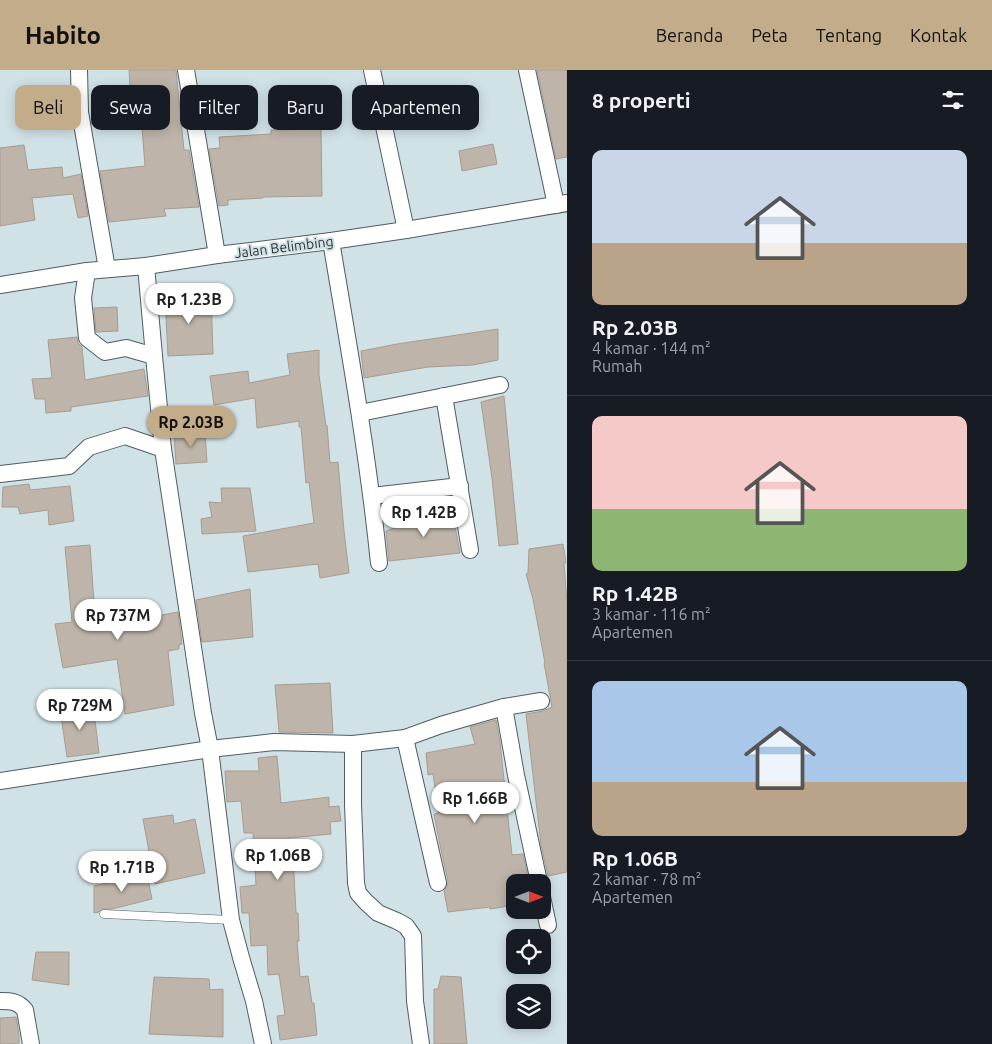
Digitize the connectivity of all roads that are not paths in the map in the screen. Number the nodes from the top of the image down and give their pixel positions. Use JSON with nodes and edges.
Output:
{"nodes":[{"id":1,"x":79,"y":70,"type":"edge"},
{"id":2,"x":186,"y":70,"type":"edge"},
{"id":3,"x":372,"y":70,"type":"edge"},
{"id":4,"x":526,"y":70,"type":"edge"},
{"id":5,"x":562,"y":204,"type":"edge"},
{"id":6,"x":406,"y":230,"type":"junction"},
{"id":7,"x":331,"y":241,"type":"junction"},
{"id":8,"x":217,"y":255,"type":"junction"},
{"id":9,"x":146,"y":266,"type":"junction"},
{"id":10,"x":107,"y":269,"type":"junction"},
{"id":11,"x":87,"y":271,"type":"junction"},
{"id":12,"x":0,"y":285,"type":"edge"},
{"id":13,"x":154,"y":356,"type":"junction"},
{"id":14,"x":500,"y":385,"type":"dead end"},
{"id":15,"x":444,"y":396,"type":"junction"},
{"id":16,"x":360,"y":413,"type":"junction"},
{"id":17,"x":163,"y":449,"type":"junction"},
{"id":18,"x":0,"y":474,"type":"edge"},
{"id":19,"x":460,"y":486,"type":"junction"},
{"id":20,"x":372,"y":496,"type":"junction"},
{"id":21,"x":470,"y":550,"type":"dead end"},
{"id":22,"x":379,"y":563,"type":"dead end"},
{"id":23,"x":541,"y":701,"type":"dead end"},
{"id":24,"x":504,"y":707,"type":"junction"},
{"id":25,"x":405,"y":738,"type":"junction"},
{"id":26,"x":353,"y":744,"type":"junction"},
{"id":27,"x":210,"y":749,"type":"junction"},
{"id":28,"x":0,"y":781,"type":"edge"},
{"id":29,"x":537,"y":874,"type":"edge"},
{"id":30,"x":438,"y":882,"type":"dead end"},
{"id":31,"x":104,"y":914,"type":"dead end"},
{"id":32,"x":547,"y":919,"type":"edge"},
{"id":33,"x":232,"y":920,"type":"junction"},
{"id":34,"x":548,"y":924,"type":"dead end"},
{"id":35,"x":0,"y":1001,"type":"edge"},
{"id":36,"x":31,"y":1044,"type":"edge"},
{"id":37,"x":263,"y":1044,"type":"edge"},
{"id":38,"x":421,"y":1044,"type":"edge"}],
"edges":[{"from":1,"to":10,"type":"street"},
{"from":2,"to":8,"type":"street"},
{"from":3,"to":6,"type":"street"},
{"from":4,"to":5,"type":"street"},
{"from":5,"to":6,"type":"street","name":"Jalan Belimbing"},
{"from":6,"to":7,"type":"street","name":"Jalan Belimbing"},
{"from":7,"to":8,"type":"street","name":"Jalan Belimbing"},
{"from":7,"to":16,"type":"street"},
{"from":8,"to":9,"type":"street","name":"Jalan Belimbing"},
{"from":9,"to":10,"type":"street","name":"Jalan Belimbing"},
{"from":9,"to":13,"type":"street"},
{"from":10,"to":11,"type":"street","name":"Jalan Belimbing"},
{"from":11,"to":12,"type":"street","name":"Jalan Belimbing"},
{"from":11,"to":13,"type":"street"},
{"from":13,"to":17,"type":"street"},
{"from":14,"to":15,"type":"street"},
{"from":15,"to":16,"type":"street"},
{"from":15,"to":19,"type":"street"},
{"from":16,"to":20,"type":"street"},
{"from":17,"to":18,"type":"street"},
{"from":17,"to":27,"type":"street"},
{"from":19,"to":20,"type":"street"},
{"from":19,"to":21,"type":"street"},
{"from":20,"to":22,"type":"street"},
{"from":23,"to":24,"type":"street"},
{"from":24,"to":25,"type":"street"},
{"from":24,"to":29,"type":"street"},
{"from":25,"to":26,"type":"street"},
{"from":25,"to":30,"type":"street"},
{"from":26,"to":27,"type":"street"},
{"from":26,"to":38,"type":"street"},
{"from":27,"to":28,"type":"street"},
{"from":27,"to":33,"type":"street"},
{"from":31,"to":33,"type":"lane"},
{"from":32,"to":34,"type":"street"},
{"from":33,"to":37,"type":"street"},
{"from":35,"to":36,"type":"street"}]}
